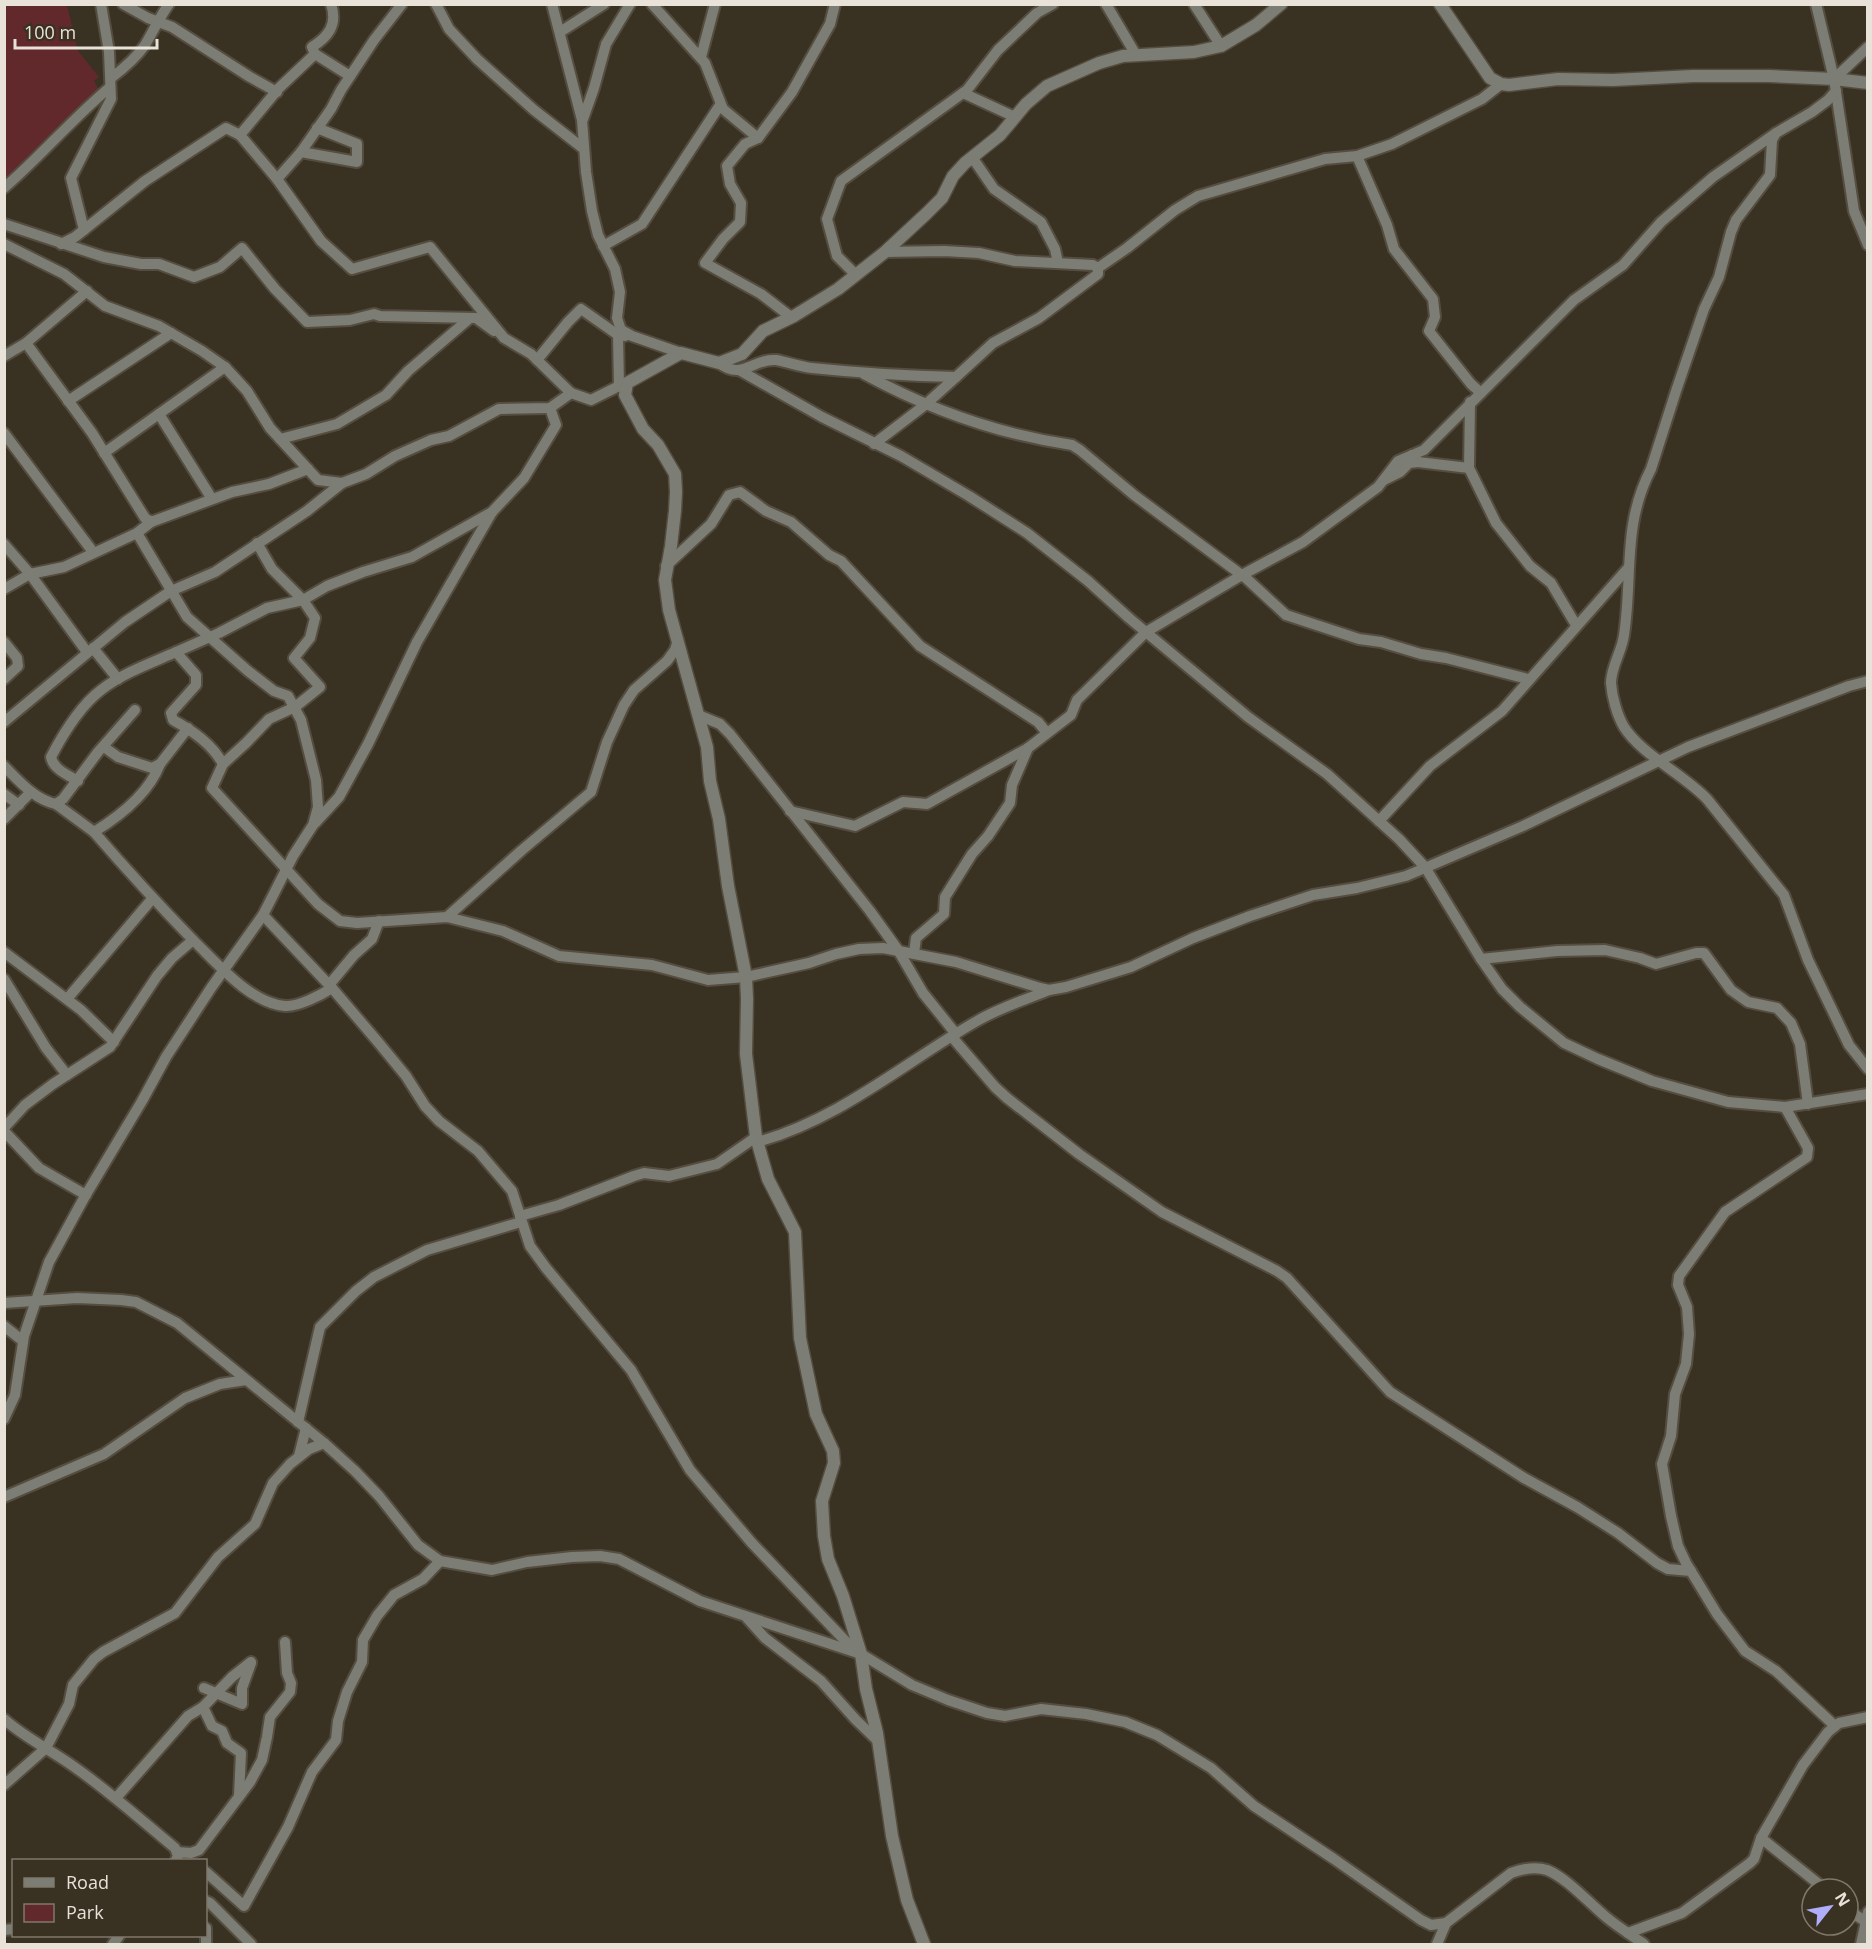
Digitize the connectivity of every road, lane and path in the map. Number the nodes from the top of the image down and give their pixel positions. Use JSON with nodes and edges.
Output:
{"nodes":[{"id":1,"x":101,"y":4,"type":"edge"},
{"id":2,"x":123,"y":4,"type":"edge"},
{"id":3,"x":169,"y":4,"type":"edge"},
{"id":4,"x":331,"y":4,"type":"edge"},
{"id":5,"x":402,"y":4,"type":"edge"},
{"id":6,"x":436,"y":4,"type":"edge"},
{"id":7,"x":552,"y":4,"type":"edge"},
{"id":8,"x":604,"y":4,"type":"edge"},
{"id":9,"x":630,"y":4,"type":"edge"},
{"id":10,"x":652,"y":4,"type":"edge"},
{"id":11,"x":716,"y":4,"type":"edge"},
{"id":12,"x":835,"y":4,"type":"edge"},
{"id":13,"x":1053,"y":4,"type":"edge"},
{"id":14,"x":1106,"y":4,"type":"edge"},
{"id":15,"x":1194,"y":4,"type":"edge"},
{"id":16,"x":1281,"y":4,"type":"edge"},
{"id":17,"x":1440,"y":4,"type":"edge"},
{"id":18,"x":1816,"y":4,"type":"edge"},
{"id":19,"x":157,"y":21,"type":"junction"},
{"id":20,"x":560,"y":32,"type":"junction"},
{"id":21,"x":1221,"y":46,"type":"junction"},
{"id":22,"x":1868,"y":47,"type":"edge"},
{"id":23,"x":315,"y":54,"type":"junction"},
{"id":24,"x":1136,"y":55,"type":"junction"},
{"id":25,"x":701,"y":57,"type":"junction"},
{"id":26,"x":351,"y":76,"type":"junction"},
{"id":27,"x":110,"y":83,"type":"junction"},
{"id":28,"x":1868,"y":83,"type":"edge"},
{"id":29,"x":1501,"y":84,"type":"junction"},
{"id":30,"x":1835,"y":85,"type":"junction"},
{"id":31,"x":277,"y":92,"type":"junction"},
{"id":32,"x":963,"y":93,"type":"junction"},
{"id":33,"x":720,"y":105,"type":"junction"},
{"id":34,"x":1015,"y":117,"type":"junction"},
{"id":35,"x":582,"y":120,"type":"junction"},
{"id":36,"x":317,"y":128,"type":"junction"},
{"id":37,"x":1776,"y":133,"type":"junction"},
{"id":38,"x":240,"y":135,"type":"junction"},
{"id":39,"x":758,"y":138,"type":"junction"},
{"id":40,"x":584,"y":149,"type":"junction"},
{"id":41,"x":301,"y":152,"type":"junction"},
{"id":42,"x":1358,"y":156,"type":"junction"},
{"id":43,"x":972,"y":157,"type":"junction"},
{"id":44,"x":277,"y":179,"type":"junction"},
{"id":45,"x":4,"y":188,"type":"edge"},
{"id":46,"x":4,"y":224,"type":"edge"},
{"id":47,"x":84,"y":230,"type":"junction"},
{"id":48,"x":4,"y":244,"type":"edge"},
{"id":49,"x":61,"y":244,"type":"junction"},
{"id":50,"x":1868,"y":245,"type":"edge"},
{"id":51,"x":603,"y":246,"type":"junction"},
{"id":52,"x":885,"y":252,"type":"junction"},
{"id":53,"x":1058,"y":263,"type":"junction"},
{"id":54,"x":1098,"y":268,"type":"junction"},
{"id":55,"x":856,"y":275,"type":"junction"},
{"id":56,"x":87,"y":291,"type":"junction"},
{"id":57,"x":791,"y":317,"type":"junction"},
{"id":58,"x":470,"y":318,"type":"junction"},
{"id":59,"x":171,"y":333,"type":"junction"},
{"id":60,"x":618,"y":335,"type":"junction"},
{"id":61,"x":632,"y":336,"type":"junction"},
{"id":62,"x":504,"y":338,"type":"junction"},
{"id":63,"x":26,"y":343,"type":"junction"},
{"id":64,"x":681,"y":353,"type":"junction"},
{"id":65,"x":4,"y":356,"type":"edge"},
{"id":66,"x":537,"y":360,"type":"junction"},
{"id":67,"x":719,"y":363,"type":"junction"},
{"id":68,"x":225,"y":367,"type":"junction"},
{"id":69,"x":738,"y":370,"type":"junction"},
{"id":70,"x":861,"y":373,"type":"junction"},
{"id":71,"x":956,"y":376,"type":"junction"},
{"id":72,"x":1471,"y":384,"type":"junction"},
{"id":73,"x":622,"y":387,"type":"junction"},
{"id":74,"x":571,"y":393,"type":"junction"},
{"id":75,"x":1481,"y":393,"type":"junction"},
{"id":76,"x":68,"y":401,"type":"junction"},
{"id":77,"x":1470,"y":404,"type":"junction"},
{"id":78,"x":925,"y":405,"type":"junction"},
{"id":79,"x":550,"y":408,"type":"junction"},
{"id":80,"x":159,"y":414,"type":"junction"},
{"id":81,"x":4,"y":433,"type":"edge"},
{"id":82,"x":280,"y":439,"type":"junction"},
{"id":83,"x":874,"y":444,"type":"junction"},
{"id":84,"x":104,"y":453,"type":"junction"},
{"id":85,"x":1415,"y":458,"type":"junction"},
{"id":86,"x":1468,"y":468,"type":"junction"},
{"id":87,"x":308,"y":469,"type":"junction"},
{"id":88,"x":342,"y":483,"type":"junction"},
{"id":89,"x":212,"y":499,"type":"junction"},
{"id":90,"x":492,"y":512,"type":"junction"},
{"id":91,"x":151,"y":522,"type":"junction"},
{"id":92,"x":137,"y":533,"type":"junction"},
{"id":93,"x":257,"y":543,"type":"junction"},
{"id":94,"x":4,"y":544,"type":"edge"},
{"id":95,"x":93,"y":552,"type":"junction"},
{"id":96,"x":666,"y":566,"type":"junction"},
{"id":97,"x":1629,"y":567,"type":"junction"},
{"id":98,"x":30,"y":574,"type":"junction"},
{"id":99,"x":1242,"y":575,"type":"junction"},
{"id":100,"x":4,"y":589,"type":"edge"},
{"id":101,"x":171,"y":591,"type":"junction"},
{"id":102,"x":303,"y":600,"type":"junction"},
{"id":103,"x":1576,"y":625,"type":"junction"},
{"id":104,"x":1146,"y":632,"type":"junction"},
{"id":105,"x":210,"y":637,"type":"junction"},
{"id":106,"x":678,"y":640,"type":"junction"},
{"id":107,"x":4,"y":642,"type":"edge"},
{"id":108,"x":90,"y":650,"type":"junction"},
{"id":109,"x":176,"y":652,"type":"junction"},
{"id":110,"x":4,"y":679,"type":"edge"},
{"id":111,"x":118,"y":679,"type":"junction"},
{"id":112,"x":1528,"y":679,"type":"junction"},
{"id":113,"x":1868,"y":681,"type":"edge"},
{"id":114,"x":295,"y":707,"type":"junction"},
{"id":115,"x":135,"y":710,"type":"dead end"},
{"id":116,"x":698,"y":715,"type":"junction"},
{"id":117,"x":4,"y":722,"type":"edge"},
{"id":118,"x":188,"y":728,"type":"junction"},
{"id":119,"x":1047,"y":733,"type":"junction"},
{"id":120,"x":104,"y":747,"type":"junction"},
{"id":121,"x":1028,"y":748,"type":"junction"},
{"id":122,"x":1659,"y":761,"type":"junction"},
{"id":123,"x":160,"y":764,"type":"junction"},
{"id":124,"x":223,"y":764,"type":"junction"},
{"id":125,"x":4,"y":766,"type":"edge"},
{"id":126,"x":78,"y":781,"type":"junction"},
{"id":127,"x":31,"y":792,"type":"junction"},
{"id":128,"x":4,"y":794,"type":"edge"},
{"id":129,"x":56,"y":804,"type":"junction"},
{"id":130,"x":19,"y":805,"type":"junction"},
{"id":131,"x":790,"y":812,"type":"junction"},
{"id":132,"x":4,"y":819,"type":"edge"},
{"id":133,"x":1379,"y":821,"type":"junction"},
{"id":134,"x":313,"y":825,"type":"junction"},
{"id":135,"x":94,"y":832,"type":"junction"},
{"id":136,"x":1425,"y":867,"type":"junction"},
{"id":137,"x":287,"y":870,"type":"junction"},
{"id":138,"x":152,"y":899,"type":"junction"},
{"id":139,"x":264,"y":915,"type":"junction"},
{"id":140,"x":447,"y":917,"type":"junction"},
{"id":141,"x":379,"y":921,"type":"junction"},
{"id":142,"x":194,"y":940,"type":"junction"},
{"id":143,"x":898,"y":950,"type":"junction"},
{"id":144,"x":4,"y":952,"type":"edge"},
{"id":145,"x":914,"y":953,"type":"junction"},
{"id":146,"x":1480,"y":959,"type":"junction"},
{"id":147,"x":224,"y":972,"type":"junction"},
{"id":148,"x":746,"y":977,"type":"junction"},
{"id":149,"x":4,"y":979,"type":"edge"},
{"id":150,"x":330,"y":987,"type":"junction"},
{"id":151,"x":1049,"y":990,"type":"junction"},
{"id":152,"x":67,"y":999,"type":"junction"},
{"id":153,"x":954,"y":1035,"type":"junction"},
{"id":154,"x":114,"y":1042,"type":"junction"},
{"id":155,"x":1868,"y":1069,"type":"edge"},
{"id":156,"x":67,"y":1075,"type":"junction"},
{"id":157,"x":1868,"y":1094,"type":"edge"},
{"id":158,"x":1808,"y":1104,"type":"junction"},
{"id":159,"x":1785,"y":1107,"type":"junction"},
{"id":160,"x":4,"y":1130,"type":"edge"},
{"id":161,"x":756,"y":1140,"type":"junction"},
{"id":162,"x":86,"y":1195,"type":"junction"},
{"id":163,"x":521,"y":1219,"type":"junction"},
{"id":164,"x":36,"y":1301,"type":"junction"},
{"id":165,"x":4,"y":1303,"type":"edge"},
{"id":166,"x":4,"y":1326,"type":"edge"},
{"id":167,"x":23,"y":1341,"type":"junction"},
{"id":168,"x":246,"y":1380,"type":"junction"},
{"id":169,"x":4,"y":1419,"type":"edge"},
{"id":170,"x":302,"y":1425,"type":"junction"},
{"id":171,"x":324,"y":1443,"type":"junction"},
{"id":172,"x":299,"y":1456,"type":"junction"},
{"id":173,"x":4,"y":1497,"type":"edge"},
{"id":174,"x":440,"y":1561,"type":"junction"},
{"id":175,"x":1691,"y":1571,"type":"junction"},
{"id":176,"x":745,"y":1616,"type":"junction"},
{"id":177,"x":285,"y":1642,"type":"dead end"},
{"id":178,"x":859,"y":1653,"type":"junction"},
{"id":179,"x":204,"y":1688,"type":"dead end"},
{"id":180,"x":203,"y":1707,"type":"junction"},
{"id":181,"x":1868,"y":1717,"type":"edge"},
{"id":182,"x":4,"y":1719,"type":"edge"},
{"id":183,"x":1835,"y":1726,"type":"junction"},
{"id":184,"x":879,"y":1743,"type":"junction"},
{"id":185,"x":46,"y":1748,"type":"junction"},
{"id":186,"x":4,"y":1785,"type":"edge"},
{"id":187,"x":238,"y":1796,"type":"junction"},
{"id":188,"x":116,"y":1798,"type":"junction"},
{"id":189,"x":1761,"y":1838,"type":"junction"},
{"id":190,"x":177,"y":1856,"type":"edge"},
{"id":191,"x":207,"y":1873,"type":"edge"},
{"id":192,"x":1810,"y":1877,"type":"edge"},
{"id":193,"x":207,"y":1905,"type":"edge"},
{"id":194,"x":1867,"y":1919,"type":"edge"},
{"id":195,"x":1446,"y":1923,"type":"junction"},
{"id":196,"x":1628,"y":1933,"type":"junction"},
{"id":197,"x":251,"y":1944,"type":"edge"},
{"id":198,"x":924,"y":1944,"type":"edge"},
{"id":199,"x":1437,"y":1944,"type":"edge"},
{"id":200,"x":1644,"y":1944,"type":"edge"},
{"id":201,"x":1861,"y":1944,"type":"edge"}],
"edges":[{"from":1,"to":27,"type":"street"},
{"from":2,"to":19,"type":"street"},
{"from":3,"to":19,"type":"street"},
{"from":4,"to":23,"type":"street"},
{"from":5,"to":26,"type":"street"},
{"from":6,"to":40,"type":"street"},
{"from":7,"to":20,"type":"street"},
{"from":8,"to":20,"type":"street"},
{"from":9,"to":35,"type":"street"},
{"from":10,"to":25,"type":"street"},
{"from":11,"to":25,"type":"street"},
{"from":12,"to":39,"type":"street"},
{"from":13,"to":32,"type":"street"},
{"from":14,"to":24,"type":"street"},
{"from":15,"to":21,"type":"street"},
{"from":16,"to":21,"type":"street"},
{"from":17,"to":29,"type":"street"},
{"from":18,"to":30,"type":"street"},
{"from":19,"to":27,"type":"street"},
{"from":19,"to":31,"type":"street"},
{"from":20,"to":35,"type":"street"},
{"from":21,"to":24,"type":"street"},
{"from":22,"to":30,"type":"street"},
{"from":23,"to":26,"type":"street"},
{"from":23,"to":31,"type":"street"},
{"from":24,"to":34,"type":"street"},
{"from":25,"to":33,"type":"street"},
{"from":26,"to":36,"type":"street"},
{"from":27,"to":45,"type":"street"},
{"from":27,"to":47,"type":"street"},
{"from":28,"to":30,"type":"street"},
{"from":29,"to":30,"type":"street"},
{"from":29,"to":42,"type":"street"},
{"from":30,"to":37,"type":"street"},
{"from":30,"to":50,"type":"street"},
{"from":31,"to":38,"type":"street"},
{"from":32,"to":34,"type":"street"},
{"from":32,"to":55,"type":"street"},
{"from":33,"to":39,"type":"street"},
{"from":33,"to":51,"type":"street"},
{"from":34,"to":43,"type":"street"},
{"from":35,"to":40,"type":"street"},
{"from":36,"to":41,"type":"street"},
{"from":36,"to":41,"type":"street"},
{"from":37,"to":75,"type":"street"},
{"from":37,"to":97,"type":"street"},
{"from":38,"to":44,"type":"street"},
{"from":38,"to":47,"type":"street"},
{"from":39,"to":57,"type":"street"},
{"from":40,"to":51,"type":"street"},
{"from":41,"to":44,"type":"street"},
{"from":42,"to":54,"type":"street"},
{"from":42,"to":72,"type":"street"},
{"from":43,"to":52,"type":"street"},
{"from":43,"to":53,"type":"street"},
{"from":44,"to":62,"type":"street"},
{"from":46,"to":49,"type":"street"},
{"from":47,"to":49,"type":"street"},
{"from":48,"to":56,"type":"street"},
{"from":49,"to":58,"type":"street"},
{"from":51,"to":61,"type":"street"},
{"from":52,"to":53,"type":"street"},
{"from":52,"to":55,"type":"street"},
{"from":53,"to":54,"type":"street"},
{"from":54,"to":71,"type":"street"},
{"from":55,"to":57,"type":"street"},
{"from":56,"to":59,"type":"street"},
{"from":56,"to":63,"type":"street"},
{"from":57,"to":67,"type":"street"},
{"from":58,"to":62,"type":"street"},
{"from":58,"to":82,"type":"street"},
{"from":59,"to":68,"type":"street"},
{"from":59,"to":76,"type":"street"},
{"from":60,"to":61,"type":"street"},
{"from":60,"to":66,"type":"street"},
{"from":60,"to":73,"type":"street"},
{"from":61,"to":64,"type":"street"},
{"from":62,"to":66,"type":"street"},
{"from":63,"to":65,"type":"street"},
{"from":63,"to":76,"type":"street"},
{"from":64,"to":67,"type":"street"},
{"from":64,"to":73,"type":"street"},
{"from":66,"to":74,"type":"street"},
{"from":67,"to":69,"type":"street"},
{"from":68,"to":80,"type":"street"},
{"from":68,"to":82,"type":"street"},
{"from":69,"to":70,"type":"street"},
{"from":69,"to":83,"type":"street"},
{"from":70,"to":71,"type":"street"},
{"from":70,"to":78,"type":"street"},
{"from":71,"to":78,"type":"street"},
{"from":72,"to":75,"type":"street"},
{"from":72,"to":77,"type":"street"},
{"from":73,"to":74,"type":"street"},
{"from":73,"to":96,"type":"street"},
{"from":74,"to":79,"type":"street"},
{"from":75,"to":77,"type":"street"},
{"from":76,"to":84,"type":"street"},
{"from":77,"to":85,"type":"street"},
{"from":77,"to":86,"type":"street"},
{"from":78,"to":83,"type":"street"},
{"from":78,"to":99,"type":"street"},
{"from":79,"to":88,"type":"street"},
{"from":79,"to":90,"type":"street"},
{"from":80,"to":84,"type":"street"},
{"from":80,"to":89,"type":"street"},
{"from":81,"to":95,"type":"street"},
{"from":82,"to":87,"type":"street"},
{"from":83,"to":104,"type":"street"},
{"from":84,"to":91,"type":"street"},
{"from":85,"to":86,"type":"street"},
{"from":85,"to":99,"type":"street"},
{"from":86,"to":103,"type":"street"},
{"from":87,"to":88,"type":"street"},
{"from":87,"to":89,"type":"street"},
{"from":88,"to":93,"type":"street"},
{"from":89,"to":91,"type":"street"},
{"from":90,"to":102,"type":"street"},
{"from":90,"to":134,"type":"street"},
{"from":91,"to":92,"type":"street"},
{"from":92,"to":95,"type":"street"},
{"from":92,"to":101,"type":"street"},
{"from":93,"to":101,"type":"street"},
{"from":93,"to":102,"type":"street"},
{"from":94,"to":98,"type":"street"},
{"from":95,"to":98,"type":"street"},
{"from":96,"to":106,"type":"street"},
{"from":96,"to":119,"type":"street"},
{"from":97,"to":103,"type":"street"},
{"from":97,"to":122,"type":"street"},
{"from":98,"to":100,"type":"street"},
{"from":98,"to":108,"type":"street"},
{"from":99,"to":104,"type":"street"},
{"from":99,"to":112,"type":"street"},
{"from":101,"to":105,"type":"street"},
{"from":101,"to":108,"type":"street"},
{"from":102,"to":105,"type":"street"},
{"from":102,"to":114,"type":"street"},
{"from":103,"to":112,"type":"street"},
{"from":104,"to":119,"type":"street"},
{"from":104,"to":133,"type":"street"},
{"from":105,"to":109,"type":"street"},
{"from":105,"to":114,"type":"street"},
{"from":106,"to":116,"type":"street"},
{"from":106,"to":140,"type":"street"},
{"from":107,"to":110,"type":"street"},
{"from":108,"to":111,"type":"street"},
{"from":108,"to":117,"type":"street"},
{"from":109,"to":111,"type":"street"},
{"from":109,"to":118,"type":"street"},
{"from":111,"to":126,"type":"street"},
{"from":112,"to":133,"type":"street"},
{"from":113,"to":122,"type":"street"},
{"from":114,"to":124,"type":"street"},
{"from":114,"to":134,"type":"street"},
{"from":115,"to":120,"type":"street"},
{"from":116,"to":131,"type":"street"},
{"from":116,"to":148,"type":"street"},
{"from":118,"to":123,"type":"street"},
{"from":118,"to":124,"type":"street"},
{"from":119,"to":121,"type":"street"},
{"from":120,"to":123,"type":"street"},
{"from":120,"to":126,"type":"street"},
{"from":121,"to":131,"type":"street"},
{"from":121,"to":145,"type":"street"},
{"from":122,"to":136,"type":"street"},
{"from":122,"to":155,"type":"street"},
{"from":123,"to":135,"type":"street"},
{"from":124,"to":137,"type":"street"},
{"from":125,"to":127,"type":"street"},
{"from":126,"to":129,"type":"street"},
{"from":127,"to":129,"type":"street"},
{"from":127,"to":130,"type":"street"},
{"from":128,"to":130,"type":"street"},
{"from":129,"to":135,"type":"street"},
{"from":130,"to":132,"type":"street"},
{"from":131,"to":143,"type":"street"},
{"from":133,"to":136,"type":"street"},
{"from":134,"to":137,"type":"street"},
{"from":135,"to":138,"type":"street"},
{"from":136,"to":146,"type":"street"},
{"from":136,"to":151,"type":"street"},
{"from":137,"to":139,"type":"street"},
{"from":137,"to":141,"type":"street"},
{"from":138,"to":142,"type":"street"},
{"from":138,"to":152,"type":"street"},
{"from":139,"to":147,"type":"street"},
{"from":139,"to":150,"type":"street"},
{"from":140,"to":141,"type":"street"},
{"from":140,"to":148,"type":"street"},
{"from":141,"to":150,"type":"street"},
{"from":142,"to":147,"type":"street"},
{"from":142,"to":154,"type":"street"},
{"from":143,"to":145,"type":"street"},
{"from":143,"to":148,"type":"street"},
{"from":143,"to":153,"type":"street"},
{"from":144,"to":152,"type":"street"},
{"from":145,"to":151,"type":"street"},
{"from":146,"to":158,"type":"street"},
{"from":146,"to":159,"type":"street"},
{"from":147,"to":150,"type":"street"},
{"from":147,"to":162,"type":"street"},
{"from":148,"to":161,"type":"street"},
{"from":149,"to":156,"type":"street"},
{"from":150,"to":163,"type":"street"},
{"from":151,"to":153,"type":"street"},
{"from":152,"to":154,"type":"street"},
{"from":153,"to":161,"type":"street"},
{"from":153,"to":175,"type":"street"},
{"from":154,"to":156,"type":"street"},
{"from":156,"to":160,"type":"street"},
{"from":157,"to":158,"type":"street"},
{"from":158,"to":159,"type":"street"},
{"from":159,"to":175,"type":"street"},
{"from":160,"to":162,"type":"street"},
{"from":161,"to":163,"type":"street"},
{"from":161,"to":178,"type":"street"},
{"from":162,"to":164,"type":"street"},
{"from":163,"to":170,"type":"street"},
{"from":163,"to":178,"type":"street"},
{"from":164,"to":165,"type":"street"},
{"from":164,"to":167,"type":"street"},
{"from":164,"to":168,"type":"street"},
{"from":166,"to":167,"type":"street"},
{"from":167,"to":169,"type":"street"},
{"from":168,"to":170,"type":"street"},
{"from":168,"to":173,"type":"street"},
{"from":170,"to":171,"type":"street"},
{"from":170,"to":172,"type":"street"},
{"from":171,"to":172,"type":"street"},
{"from":171,"to":174,"type":"street"},
{"from":172,"to":185,"type":"street"},
{"from":174,"to":176,"type":"street"},
{"from":174,"to":191,"type":"street"},
{"from":175,"to":183,"type":"street"},
{"from":176,"to":178,"type":"street"},
{"from":176,"to":184,"type":"street"},
{"from":177,"to":187,"type":"street"},
{"from":178,"to":184,"type":"street"},
{"from":178,"to":195,"type":"street"},
{"from":179,"to":180,"type":"street"},
{"from":180,"to":187,"type":"street"},
{"from":180,"to":188,"type":"street"},
{"from":181,"to":183,"type":"street"},
{"from":182,"to":185,"type":"street"},
{"from":183,"to":189,"type":"street"},
{"from":184,"to":198,"type":"street"},
{"from":185,"to":186,"type":"street"},
{"from":185,"to":188,"type":"street"},
{"from":187,"to":190,"type":"street"},
{"from":188,"to":190,"type":"street"},
{"from":189,"to":192,"type":"street"},
{"from":189,"to":196,"type":"street"},
{"from":193,"to":197,"type":"street"},
{"from":194,"to":201,"type":"street"},
{"from":195,"to":196,"type":"street"},
{"from":195,"to":199,"type":"street"},
{"from":196,"to":200,"type":"street"}]}
